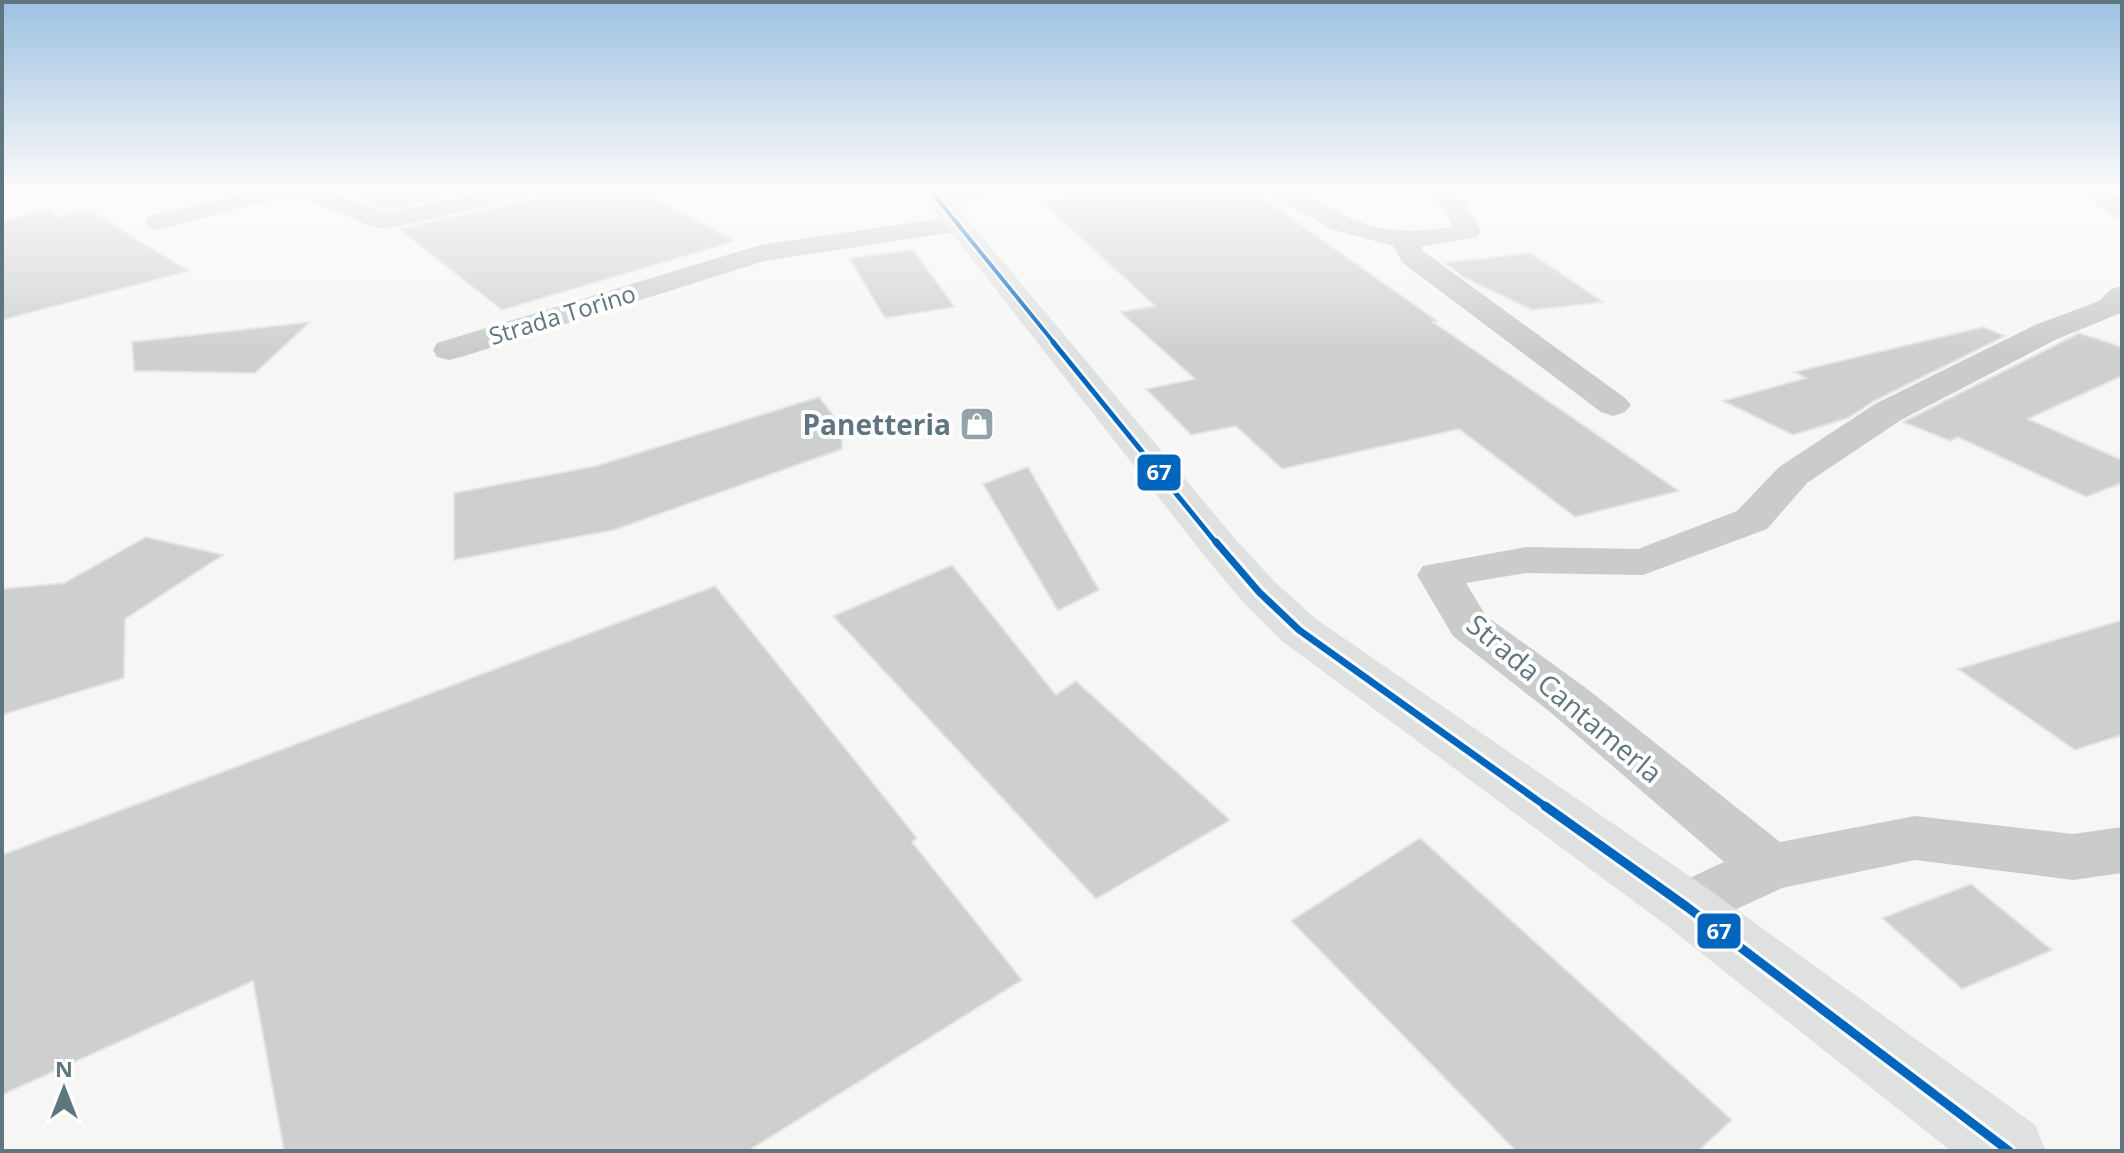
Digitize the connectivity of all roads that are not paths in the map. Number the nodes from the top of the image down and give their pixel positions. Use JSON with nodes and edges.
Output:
{"nodes":[{"id":1,"x":793,"y":244,"type":"edge"},
{"id":2,"x":986,"y":244,"type":"edge"},
{"id":3,"x":1405,"y":244,"type":"edge"},
{"id":4,"x":2122,"y":295,"type":"edge"},
{"id":5,"x":449,"y":350,"type":"dead end"},
{"id":6,"x":1613,"y":405,"type":"dead end"},
{"id":7,"x":2122,"y":850,"type":"edge"},
{"id":8,"x":1770,"y":867,"type":"junction"},
{"id":9,"x":1687,"y":907,"type":"junction"},
{"id":10,"x":2009,"y":1151,"type":"edge"}],
"edges":[{"from":1,"to":5,"type":"street","name":"Strada Torino"},
{"from":2,"to":9,"type":"main road","name":"Strada Torino"},
{"from":3,"to":6,"type":"street"},
{"from":4,"to":8,"type":"street","name":"Strada Cantamerla"},
{"from":7,"to":8,"type":"street"},
{"from":8,"to":9,"type":"street"},
{"from":9,"to":10,"type":"main road","name":"Strada Torino"}]}
